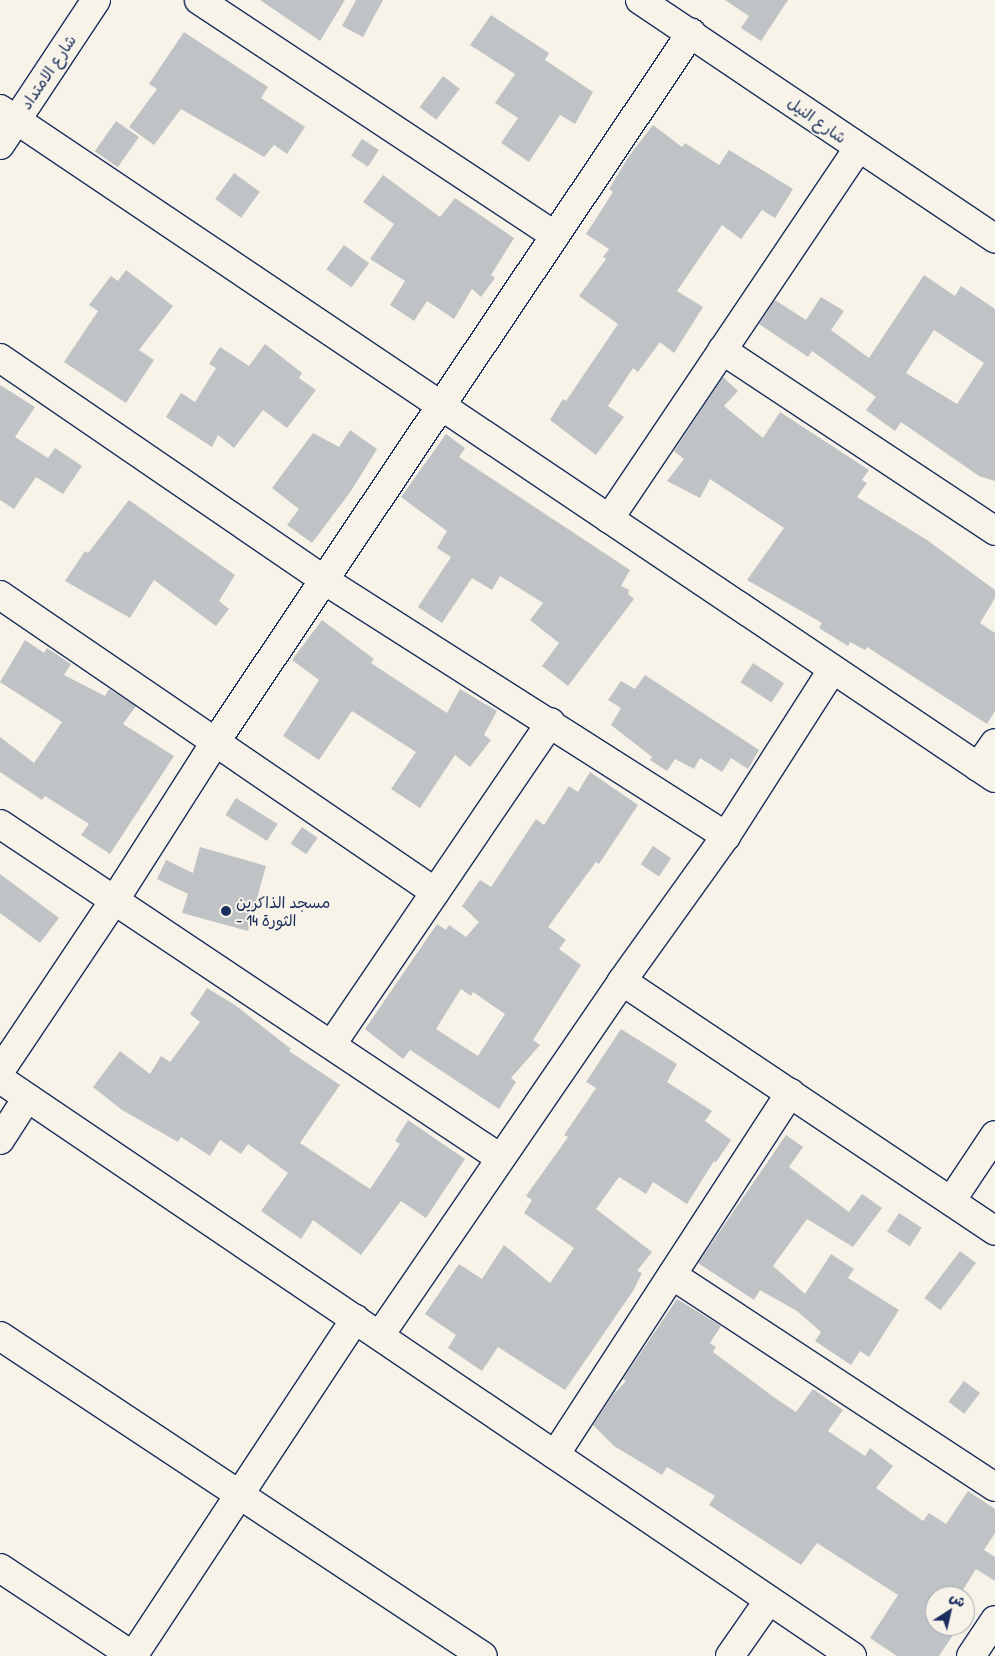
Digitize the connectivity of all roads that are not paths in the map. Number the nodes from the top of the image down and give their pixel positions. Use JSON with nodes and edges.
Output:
{"nodes":[{"id":1,"x":96,"y":0,"type":"edge"},
{"id":2,"x":199,"y":0,"type":"edge"},
{"id":3,"x":640,"y":0,"type":"edge"},
{"id":4,"x":691,"y":33,"type":"junction"},
{"id":5,"x":8,"y":114,"type":"edge"},
{"id":6,"x":0,"y":145,"type":"edge"},
{"id":7,"x":858,"y":148,"type":"junction"},
{"id":8,"x":555,"y":236,"type":"junction"},
{"id":9,"x":995,"y":238,"type":"edge"},
{"id":10,"x":722,"y":350,"type":"junction"},
{"id":11,"x":0,"y":358,"type":"edge"},
{"id":12,"x":439,"y":406,"type":"junction"},
{"id":13,"x":609,"y":519,"type":"junction"},
{"id":14,"x":995,"y":531,"type":"edge"},
{"id":15,"x":324,"y":580,"type":"junction"},
{"id":16,"x":0,"y":595,"type":"edge"},
{"id":17,"x":832,"y":670,"type":"junction"},
{"id":18,"x":551,"y":722,"type":"junction"},
{"id":19,"x":216,"y":741,"type":"junction"},
{"id":20,"x":995,"y":743,"type":"edge"},
{"id":21,"x":987,"y":773,"type":"edge"},
{"id":22,"x":0,"y":824,"type":"edge"},
{"id":23,"x":726,"y":836,"type":"junction"},
{"id":24,"x":435,"y":892,"type":"junction"},
{"id":25,"x":114,"y":901,"type":"junction"},
{"id":26,"x":622,"y":981,"type":"junction"},
{"id":27,"x":332,"y":1044,"type":"junction"},
{"id":28,"x":0,"y":1072,"type":"edge"},
{"id":29,"x":0,"y":1079,"type":"edge"},
{"id":30,"x":790,"y":1093,"type":"junction"},
{"id":31,"x":27,"y":1098,"type":"junction"},
{"id":32,"x":995,"y":1135,"type":"edge"},
{"id":33,"x":0,"y":1140,"type":"edge"},
{"id":34,"x":500,"y":1158,"type":"junction"},
{"id":35,"x":951,"y":1201,"type":"junction"},
{"id":36,"x":995,"y":1231,"type":"edge"},
{"id":37,"x":672,"y":1275,"type":"junction"},
{"id":38,"x":355,"y":1319,"type":"junction"},
{"id":39,"x":380,"y":1335,"type":"junction"},
{"id":40,"x":0,"y":1336,"type":"edge"},
{"id":41,"x":555,"y":1455,"type":"junction"},
{"id":42,"x":995,"y":1487,"type":"edge"},
{"id":43,"x":240,"y":1494,"type":"junction"},
{"id":44,"x":0,"y":1568,"type":"edge"},
{"id":45,"x":769,"y":1600,"type":"junction"},
{"id":46,"x":995,"y":1620,"type":"edge"},
{"id":47,"x":133,"y":1656,"type":"edge"},
{"id":48,"x":483,"y":1656,"type":"edge"},
{"id":49,"x":730,"y":1656,"type":"edge"},
{"id":50,"x":852,"y":1656,"type":"edge"},
{"id":51,"x":971,"y":1656,"type":"edge"}],
"edges":[{"from":1,"to":5,"type":"street","name":"شارع الامتداد"},
{"from":2,"to":8,"type":"street"},
{"from":3,"to":4,"type":"street","name":"شارع النيل"},
{"from":4,"to":7,"type":"street","name":"شارع النيل"},
{"from":4,"to":8,"type":"street"},
{"from":5,"to":6,"type":"street","name":"شارع الامتداد"},
{"from":5,"to":12,"type":"street"},
{"from":7,"to":9,"type":"street","name":"شارع النيل"},
{"from":7,"to":10,"type":"street"},
{"from":8,"to":12,"type":"street"},
{"from":10,"to":13,"type":"street"},
{"from":10,"to":14,"type":"street"},
{"from":11,"to":15,"type":"street"},
{"from":12,"to":13,"type":"street"},
{"from":12,"to":15,"type":"street"},
{"from":13,"to":17,"type":"street"},
{"from":15,"to":18,"type":"street"},
{"from":15,"to":19,"type":"street"},
{"from":16,"to":19,"type":"street"},
{"from":17,"to":21,"type":"street"},
{"from":17,"to":23,"type":"street"},
{"from":18,"to":23,"type":"street"},
{"from":18,"to":24,"type":"street"},
{"from":19,"to":24,"type":"street"},
{"from":19,"to":25,"type":"street"},
{"from":20,"to":21,"type":"street"},
{"from":22,"to":25,"type":"street"},
{"from":23,"to":26,"type":"street"},
{"from":24,"to":27,"type":"street"},
{"from":25,"to":27,"type":"street"},
{"from":25,"to":28,"type":"street"},
{"from":26,"to":30,"type":"street"},
{"from":26,"to":34,"type":"street"},
{"from":27,"to":34,"type":"street"},
{"from":29,"to":31,"type":"street"},
{"from":30,"to":35,"type":"street"},
{"from":30,"to":37,"type":"street"},
{"from":31,"to":33,"type":"street"},
{"from":31,"to":38,"type":"street"},
{"from":32,"to":35,"type":"street"},
{"from":34,"to":39,"type":"street"},
{"from":35,"to":36,"type":"street"},
{"from":37,"to":41,"type":"street"},
{"from":37,"to":42,"type":"street"},
{"from":38,"to":39,"type":"street"},
{"from":38,"to":43,"type":"street"},
{"from":39,"to":41,"type":"street"},
{"from":40,"to":43,"type":"street"},
{"from":41,"to":45,"type":"street"},
{"from":43,"to":47,"type":"street"},
{"from":43,"to":48,"type":"street"},
{"from":44,"to":47,"type":"street"},
{"from":45,"to":49,"type":"street"},
{"from":45,"to":50,"type":"street"},
{"from":46,"to":51,"type":"street"}]}
